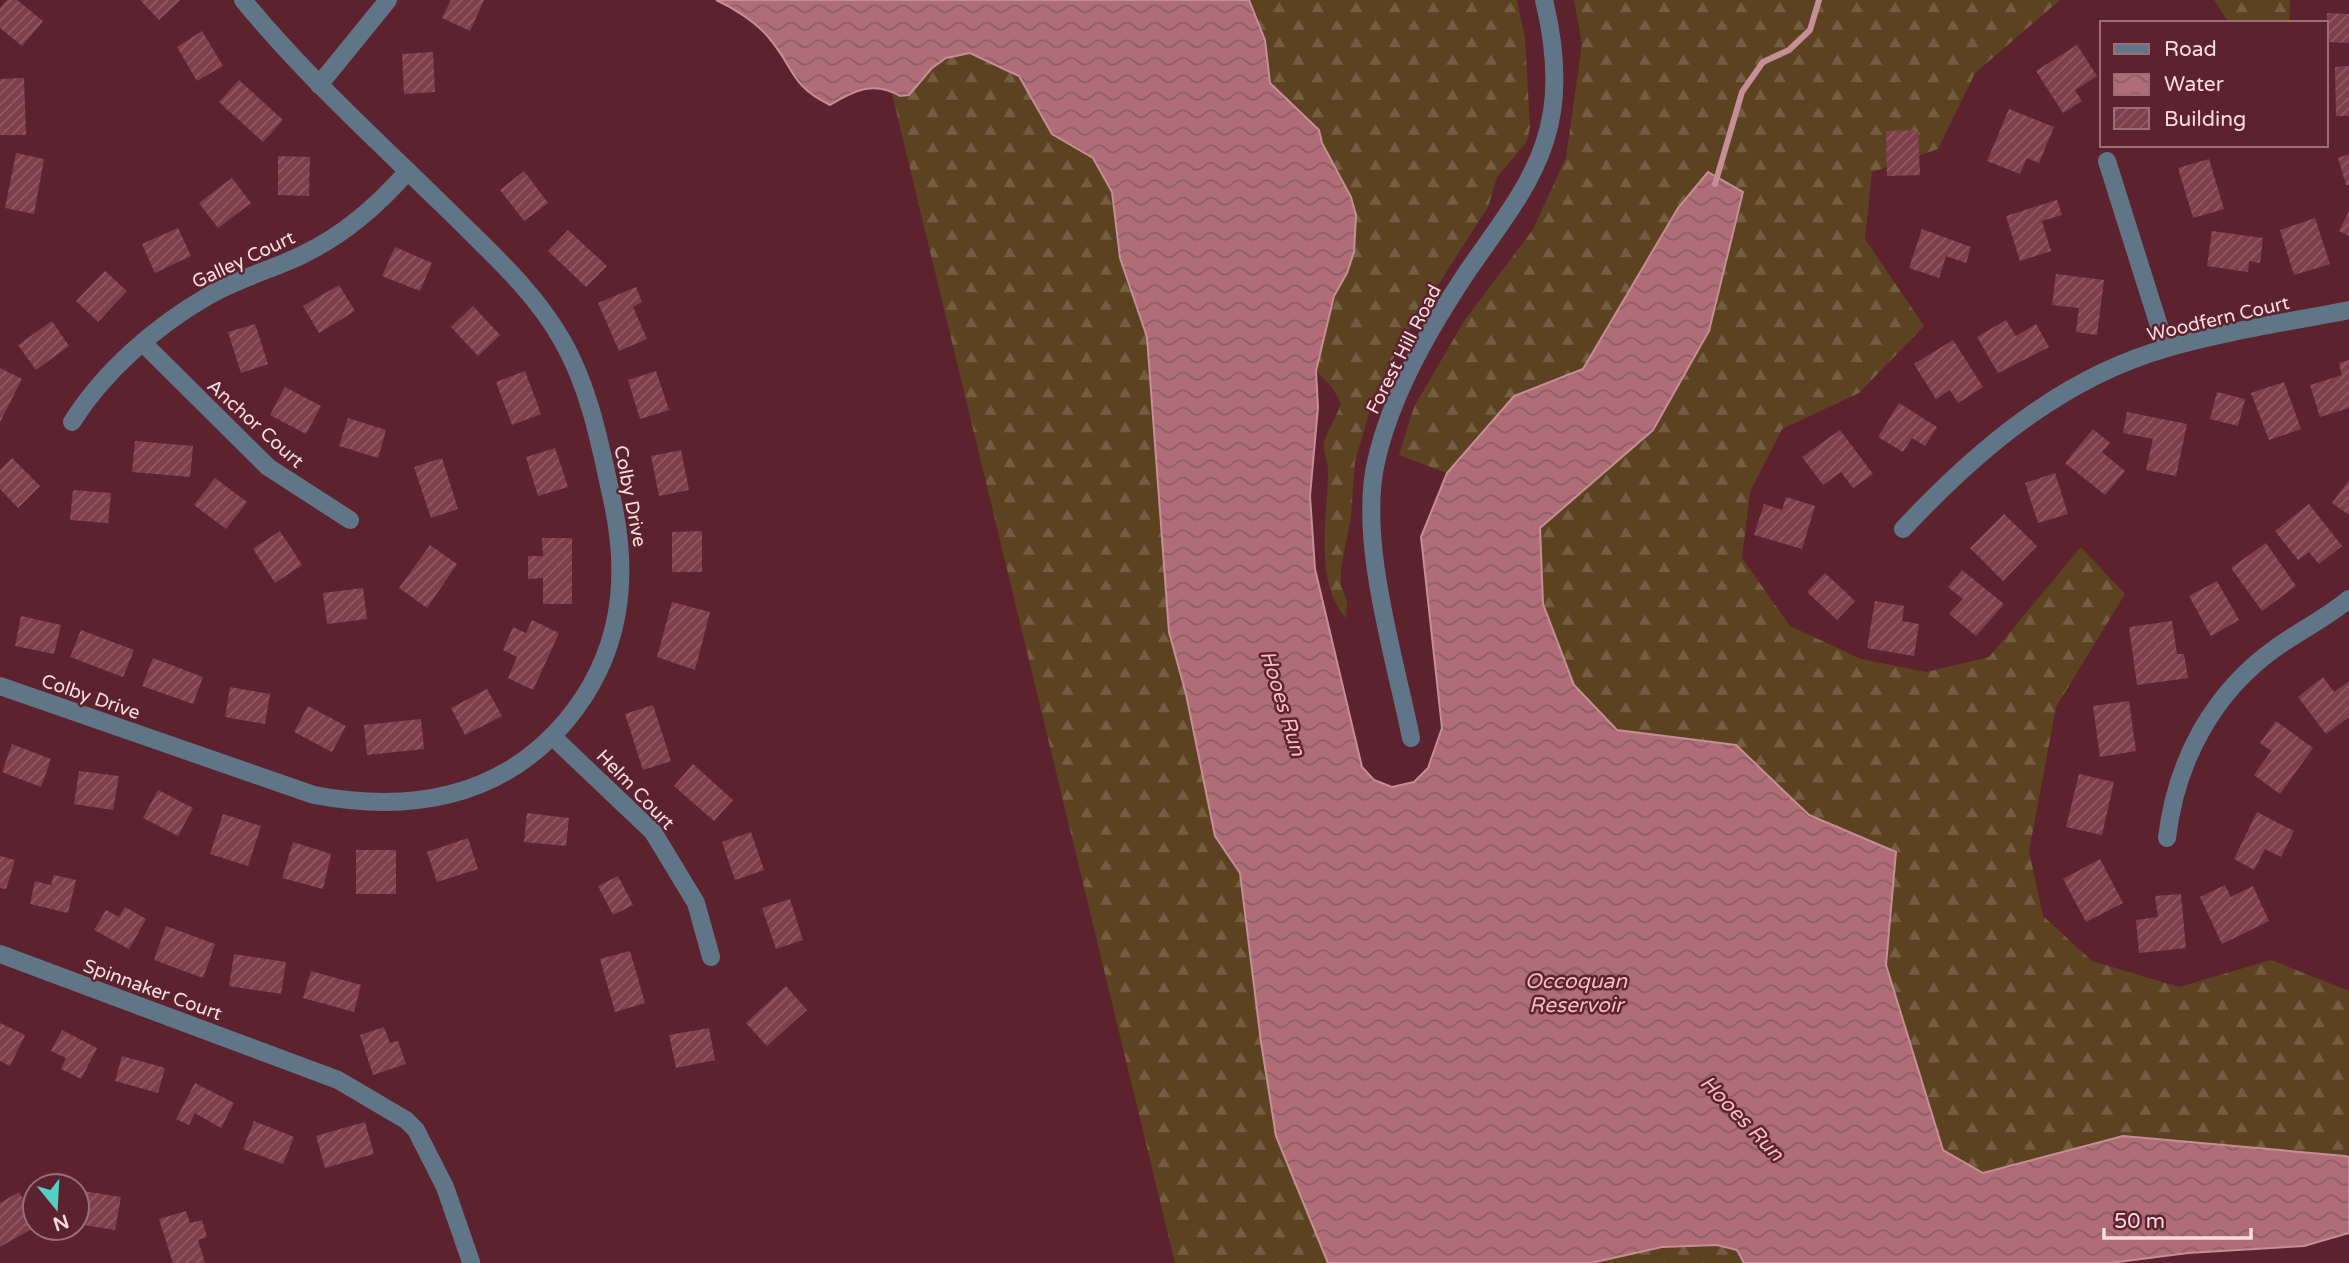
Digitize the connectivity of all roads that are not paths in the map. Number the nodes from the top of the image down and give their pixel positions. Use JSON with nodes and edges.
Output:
{"nodes":[{"id":1,"x":243,"y":0,"type":"edge"},
{"id":2,"x":388,"y":0,"type":"edge"},
{"id":3,"x":1544,"y":0,"type":"edge"},
{"id":4,"x":319,"y":85,"type":"junction"},
{"id":5,"x":2107,"y":161,"type":"dead end"},
{"id":6,"x":408,"y":171,"type":"junction"},
{"id":7,"x":2349,"y":310,"type":"edge"},
{"id":8,"x":143,"y":343,"type":"junction"},
{"id":9,"x":2166,"y":348,"type":"junction"},
{"id":10,"x":72,"y":422,"type":"dead end"},
{"id":11,"x":350,"y":520,"type":"dead end"},
{"id":12,"x":1903,"y":529,"type":"dead end"},
{"id":13,"x":2346,"y":607,"type":"edge"},
{"id":14,"x":0,"y":686,"type":"edge"},
{"id":15,"x":552,"y":736,"type":"junction"},
{"id":16,"x":1411,"y":738,"type":"dead end"},
{"id":17,"x":2167,"y":838,"type":"dead end"},
{"id":18,"x":0,"y":954,"type":"edge"},
{"id":19,"x":711,"y":957,"type":"dead end"},
{"id":20,"x":471,"y":1262,"type":"edge"}],
"edges":[{"from":1,"to":4,"type":"street","name":"Colby Drive"},
{"from":2,"to":4,"type":"street"},
{"from":3,"to":16,"type":"street","name":"Forest Hill Road"},
{"from":4,"to":6,"type":"street","name":"Colby Drive"},
{"from":5,"to":9,"type":"street"},
{"from":6,"to":8,"type":"street","name":"Galley Court"},
{"from":6,"to":15,"type":"street","name":"Colby Drive"},
{"from":7,"to":9,"type":"street","name":"Woodfern Court"},
{"from":8,"to":10,"type":"street","name":"Galley Court"},
{"from":8,"to":11,"type":"street","name":"Anchor Court"},
{"from":9,"to":12,"type":"street","name":"Woodfern Court"},
{"from":13,"to":17,"type":"street"},
{"from":14,"to":15,"type":"street","name":"Colby Drive"},
{"from":15,"to":19,"type":"street","name":"Helm Court"},
{"from":18,"to":20,"type":"street","name":"Spinnaker Court"}]}
